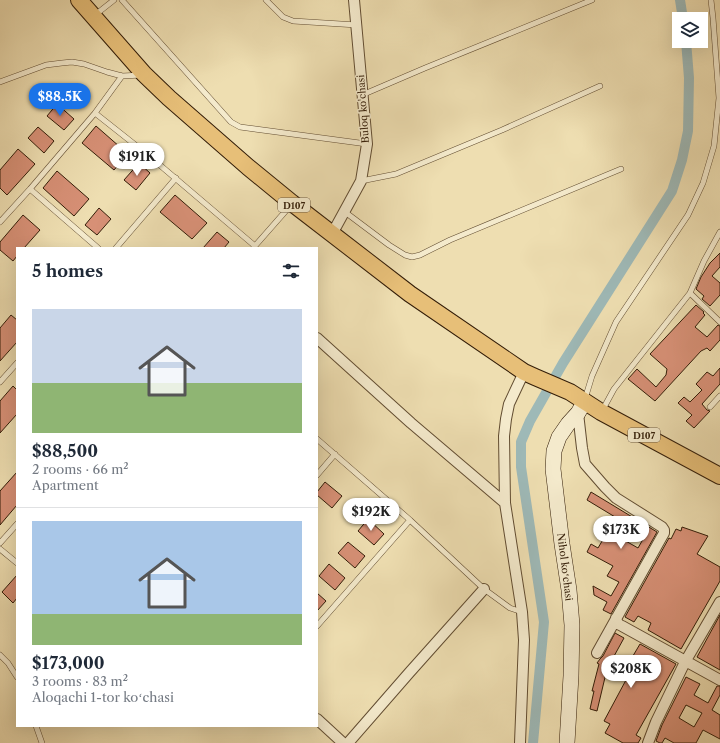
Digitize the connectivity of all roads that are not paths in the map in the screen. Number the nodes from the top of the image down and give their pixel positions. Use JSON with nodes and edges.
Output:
{"nodes":[{"id":1,"x":80,"y":0,"type":"edge"},
{"id":2,"x":114,"y":0,"type":"edge"},
{"id":3,"x":122,"y":0,"type":"edge"},
{"id":4,"x":266,"y":0,"type":"edge"},
{"id":5,"x":592,"y":0,"type":"edge"},
{"id":6,"x":711,"y":0,"type":"edge"},
{"id":7,"x":356,"y":1,"type":"edge"},
{"id":8,"x":93,"y":16,"type":"junction"},
{"id":9,"x":356,"y":25,"type":"junction"},
{"id":10,"x":144,"y":74,"type":"junction"},
{"id":11,"x":122,"y":76,"type":"junction"},
{"id":12,"x":0,"y":82,"type":"edge"},
{"id":13,"x":600,"y":86,"type":"dead end"},
{"id":14,"x":362,"y":95,"type":"junction"},
{"id":15,"x":95,"y":113,"type":"junction"},
{"id":16,"x":367,"y":144,"type":"junction"},
{"id":17,"x":621,"y":169,"type":"dead end"},
{"id":18,"x":176,"y":178,"type":"junction"},
{"id":19,"x":361,"y":182,"type":"junction"},
{"id":20,"x":30,"y":189,"type":"junction"},
{"id":21,"x":292,"y":203,"type":"junction"},
{"id":22,"x":346,"y":212,"type":"junction"},
{"id":23,"x":0,"y":222,"type":"edge"},
{"id":24,"x":720,"y":232,"type":"edge"},
{"id":25,"x":332,"y":234,"type":"junction"},
{"id":26,"x":97,"y":247,"type":"edge"},
{"id":27,"x":117,"y":247,"type":"edge"},
{"id":28,"x":254,"y":247,"type":"edge"},
{"id":29,"x":690,"y":293,"type":"junction"},
{"id":30,"x":720,"y":322,"type":"edge"},
{"id":31,"x":318,"y":339,"type":"edge"},
{"id":32,"x":16,"y":364,"type":"edge"},
{"id":33,"x":530,"y":375,"type":"junction"},
{"id":34,"x":0,"y":382,"type":"edge"},
{"id":35,"x":720,"y":396,"type":"edge"},
{"id":36,"x":582,"y":407,"type":"junction"},
{"id":37,"x":710,"y":407,"type":"dead end"},
{"id":38,"x":601,"y":412,"type":"junction"},
{"id":39,"x":318,"y":440,"type":"edge"},
{"id":40,"x":335,"y":454,"type":"junction"},
{"id":41,"x":318,"y":474,"type":"edge"},
{"id":42,"x":720,"y":476,"type":"edge"},
{"id":43,"x":505,"y":504,"type":"junction"},
{"id":44,"x":410,"y":520,"type":"junction"},
{"id":45,"x":16,"y":525,"type":"edge"},
{"id":46,"x":0,"y":543,"type":"edge"},
{"id":47,"x":0,"y":549,"type":"edge"},
{"id":48,"x":16,"y":562,"type":"edge"},
{"id":49,"x":484,"y":589,"type":"junction"},
{"id":50,"x":720,"y":602,"type":"edge"},
{"id":51,"x":522,"y":612,"type":"junction"},
{"id":52,"x":616,"y":618,"type":"junction"},
{"id":53,"x":318,"y":625,"type":"edge"},
{"id":54,"x":597,"y":653,"type":"dead end"},
{"id":55,"x":0,"y":655,"type":"edge"},
{"id":56,"x":685,"y":662,"type":"junction"},
{"id":57,"x":16,"y":675,"type":"edge"},
{"id":58,"x":720,"y":680,"type":"edge"},
{"id":59,"x":318,"y":720,"type":"edge"},
{"id":60,"x":36,"y":727,"type":"edge"},
{"id":61,"x":42,"y":743,"type":"edge"},
{"id":62,"x":342,"y":743,"type":"edge"},
{"id":63,"x":348,"y":743,"type":"edge"},
{"id":64,"x":520,"y":743,"type":"edge"},
{"id":65,"x":567,"y":743,"type":"edge"},
{"id":66,"x":648,"y":743,"type":"edge"}],
"edges":[{"from":1,"to":8,"type":"main road","number":"D107"},
{"from":2,"to":8,"type":"lane"},
{"from":3,"to":16,"type":"lane"},
{"from":4,"to":9,"type":"lane"},
{"from":5,"to":14,"type":"lane"},
{"from":6,"to":36,"type":"lane"},
{"from":7,"to":9,"type":"street","name":"Buloq ko'chasi"},
{"from":8,"to":10,"type":"main road","number":"D107"},
{"from":9,"to":14,"type":"street","name":"Buloq ko'chasi"},
{"from":10,"to":11,"type":"lane"},
{"from":10,"to":21,"type":"main road","number":"D107"},
{"from":11,"to":12,"type":"lane"},
{"from":11,"to":15,"type":"lane"},
{"from":13,"to":19,"type":"lane"},
{"from":14,"to":16,"type":"street","name":"Buloq ko'chasi"},
{"from":15,"to":18,"type":"lane"},
{"from":15,"to":20,"type":"lane"},
{"from":16,"to":19,"type":"street","name":"Buloq ko'chasi"},
{"from":17,"to":22,"type":"lane"},
{"from":18,"to":27,"type":"lane"},
{"from":18,"to":28,"type":"lane"},
{"from":19,"to":22,"type":"street","name":"Buloq ko'chasi"},
{"from":20,"to":23,"type":"lane"},
{"from":20,"to":26,"type":"lane"},
{"from":21,"to":25,"type":"main road","number":"D107"},
{"from":21,"to":28,"type":"lane"},
{"from":22,"to":25,"type":"street","name":"Buloq ko'chasi"},
{"from":24,"to":29,"type":"lane"},
{"from":25,"to":33,"type":"main road","number":"D107"},
{"from":29,"to":30,"type":"lane"},
{"from":29,"to":38,"type":"lane"},
{"from":31,"to":43,"type":"street"},
{"from":32,"to":34,"type":"lane"},
{"from":33,"to":36,"type":"main road","number":"D107"},
{"from":33,"to":43,"type":"street"},
{"from":35,"to":37,"type":"lane"},
{"from":36,"to":38,"type":"main road","number":"D107"},
{"from":36,"to":52,"type":"street"},
{"from":36,"to":65,"type":"main road","name":"Nihol koʻchasi"},
{"from":38,"to":42,"type":"main road","number":"D107"},
{"from":39,"to":40,"type":"lane"},
{"from":40,"to":41,"type":"lane"},
{"from":40,"to":44,"type":"lane"},
{"from":43,"to":51,"type":"street"},
{"from":44,"to":49,"type":"lane"},
{"from":44,"to":53,"type":"lane"},
{"from":45,"to":46,"type":"lane"},
{"from":47,"to":48,"type":"lane"},
{"from":49,"to":51,"type":"lane"},
{"from":49,"to":63,"type":"street"},
{"from":50,"to":56,"type":"street"},
{"from":51,"to":64,"type":"street"},
{"from":52,"to":54,"type":"street"},
{"from":52,"to":56,"type":"street"},
{"from":55,"to":57,"type":"lane"},
{"from":56,"to":58,"type":"street"},
{"from":56,"to":66,"type":"street"},
{"from":59,"to":62,"type":"street"},
{"from":60,"to":61,"type":"lane"}]}
